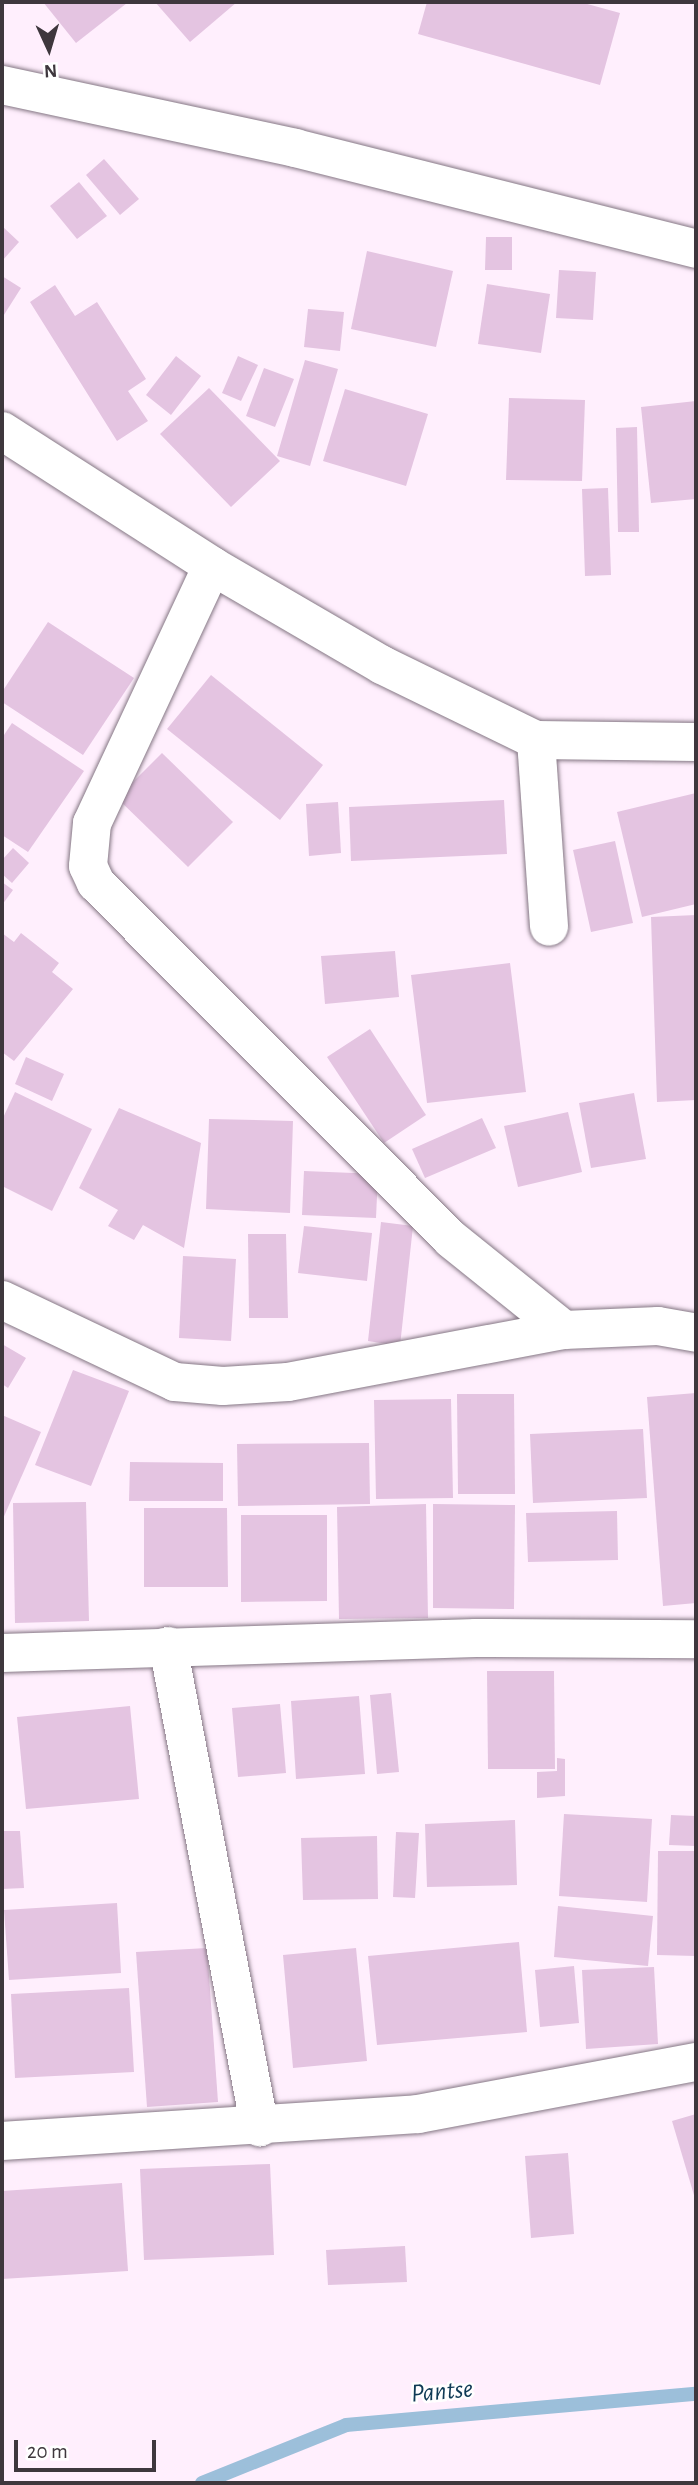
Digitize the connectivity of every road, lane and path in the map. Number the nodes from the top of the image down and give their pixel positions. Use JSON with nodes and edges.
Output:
{"nodes":[{"id":1,"x":2,"y":85,"type":"edge"},
{"id":2,"x":696,"y":249,"type":"edge"},
{"id":3,"x":2,"y":431,"type":"edge"},
{"id":4,"x":212,"y":566,"type":"junction"},
{"id":5,"x":537,"y":740,"type":"junction"},
{"id":6,"x":696,"y":742,"type":"edge"},
{"id":7,"x":549,"y":927,"type":"dead end"},
{"id":8,"x":2,"y":1300,"type":"edge"},
{"id":9,"x":564,"y":1330,"type":"junction"},
{"id":10,"x":696,"y":1333,"type":"edge"},
{"id":11,"x":696,"y":1639,"type":"edge"},
{"id":12,"x":168,"y":1646,"type":"junction"},
{"id":13,"x":2,"y":1653,"type":"edge"},
{"id":14,"x":696,"y":2062,"type":"edge"},
{"id":15,"x":260,"y":2127,"type":"junction"},
{"id":16,"x":2,"y":2141,"type":"edge"}],
"edges":[{"from":1,"to":2,"type":"street"},
{"from":3,"to":4,"type":"street"},
{"from":4,"to":5,"type":"street"},
{"from":4,"to":9,"type":"street"},
{"from":5,"to":6,"type":"street"},
{"from":5,"to":7,"type":"street"},
{"from":8,"to":9,"type":"street"},
{"from":9,"to":10,"type":"street"},
{"from":11,"to":12,"type":"street"},
{"from":12,"to":13,"type":"street"},
{"from":12,"to":15,"type":"street"},
{"from":14,"to":15,"type":"street"},
{"from":15,"to":16,"type":"street"}]}
